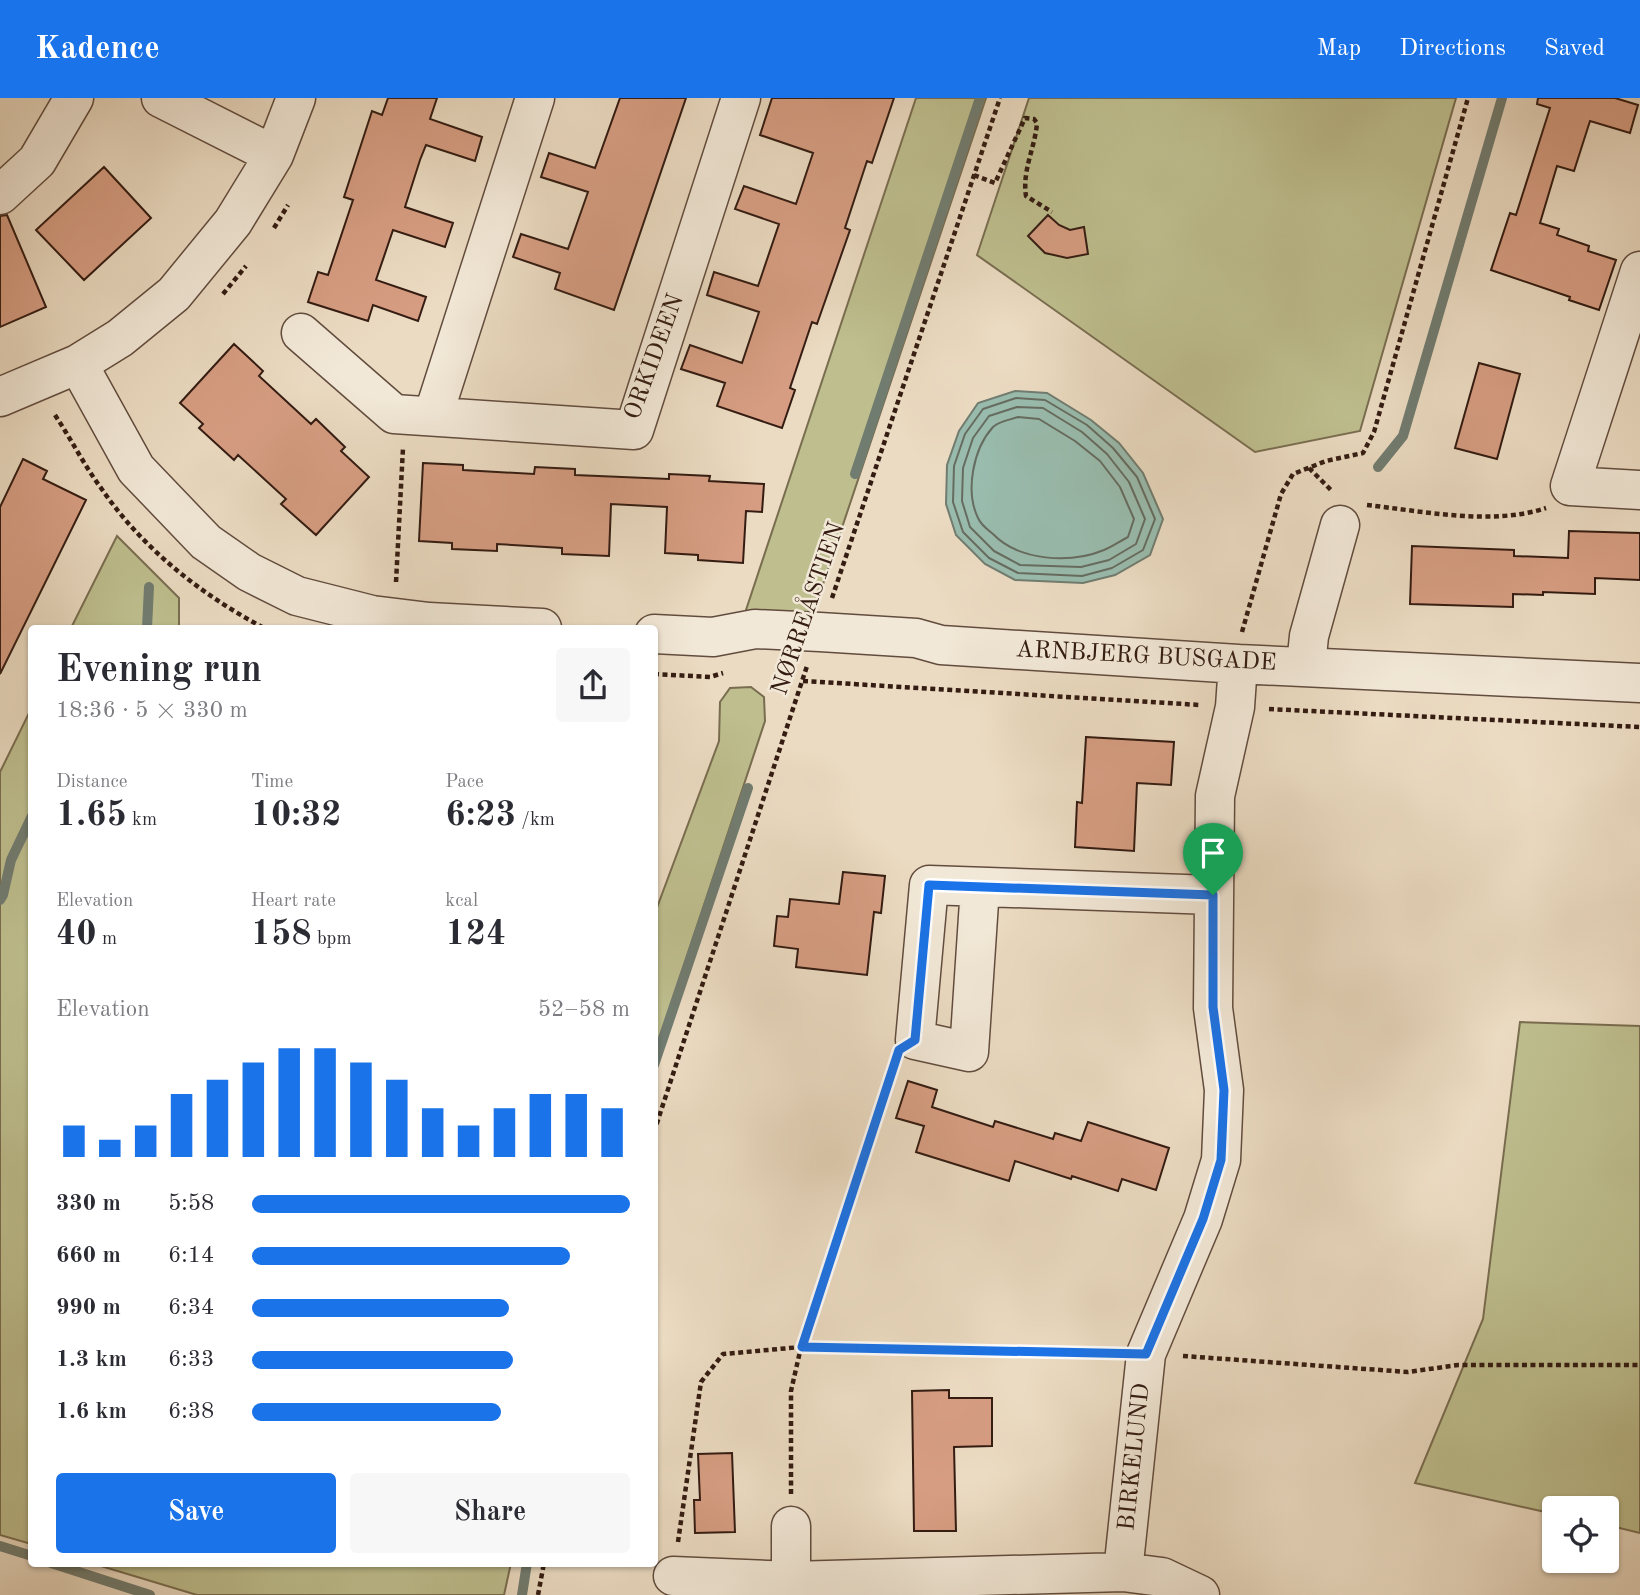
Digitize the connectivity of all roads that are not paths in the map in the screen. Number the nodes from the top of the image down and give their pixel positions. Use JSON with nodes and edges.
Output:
{"nodes":[{"id":1,"x":74,"y":98,"type":"edge"},
{"id":2,"x":161,"y":98,"type":"edge"},
{"id":3,"x":296,"y":98,"type":"edge"},
{"id":4,"x":536,"y":98,"type":"edge"},
{"id":5,"x":741,"y":98,"type":"edge"},
{"id":6,"x":274,"y":155,"type":"junction"},
{"id":7,"x":0,"y":195,"type":"edge"},
{"id":8,"x":1640,"y":271,"type":"edge"},
{"id":9,"x":1632,"y":322,"type":"edge"},
{"id":10,"x":301,"y":333,"type":"dead end"},
{"id":11,"x":78,"y":364,"type":"junction"},
{"id":12,"x":0,"y":397,"type":"edge"},
{"id":13,"x":419,"y":415,"type":"junction"},
{"id":14,"x":1640,"y":490,"type":"edge"},
{"id":15,"x":1345,"y":508,"type":"road end"},
{"id":16,"x":467,"y":625,"type":"edge"},
{"id":17,"x":658,"y":634,"type":"edge"},
{"id":18,"x":1238,"y":664,"type":"junction"},
{"id":19,"x":1306,"y":666,"type":"junction"},
{"id":20,"x":1640,"y":683,"type":"edge"},
{"id":21,"x":979,"y":887,"type":"junction"},
{"id":22,"x":1213,"y":895,"type":"junction"},
{"id":23,"x":791,"y":1526,"type":"road end"},
{"id":24,"x":1123,"y":1572,"type":"junction"},
{"id":25,"x":673,"y":1576,"type":"road end"},
{"id":26,"x":790,"y":1581,"type":"junction"},
{"id":27,"x":1200,"y":1595,"type":"edge"}],
"edges":[{"from":1,"to":7,"type":"street"},
{"from":2,"to":6,"type":"street"},
{"from":3,"to":6,"type":"street"},
{"from":4,"to":13,"type":"street"},
{"from":5,"to":13,"type":"street","name":"ORKIDEEN"},
{"from":6,"to":11,"type":"street"},
{"from":8,"to":9,"type":"street"},
{"from":9,"to":14,"type":"street"},
{"from":10,"to":13,"type":"street","name":"ORKIDEEN"},
{"from":11,"to":12,"type":"street"},
{"from":11,"to":16,"type":"street"},
{"from":15,"to":19,"type":"street"},
{"from":17,"to":18,"type":"street","name":"ARNBJERG BUSGADE"},
{"from":18,"to":19,"type":"street","name":"ARNBJERG BUSGADE"},
{"from":18,"to":22,"type":"street","name":"BIRKELUND"},
{"from":19,"to":20,"type":"street","name":"ARNBJERG BUSGADE"},
{"from":21,"to":21,"type":"street"},
{"from":21,"to":22,"type":"street"},
{"from":22,"to":24,"type":"street","name":"BIRKELUND"},
{"from":23,"to":26,"type":"street"},
{"from":24,"to":26,"type":"street"},
{"from":24,"to":27,"type":"street"},
{"from":25,"to":26,"type":"street"}]}
